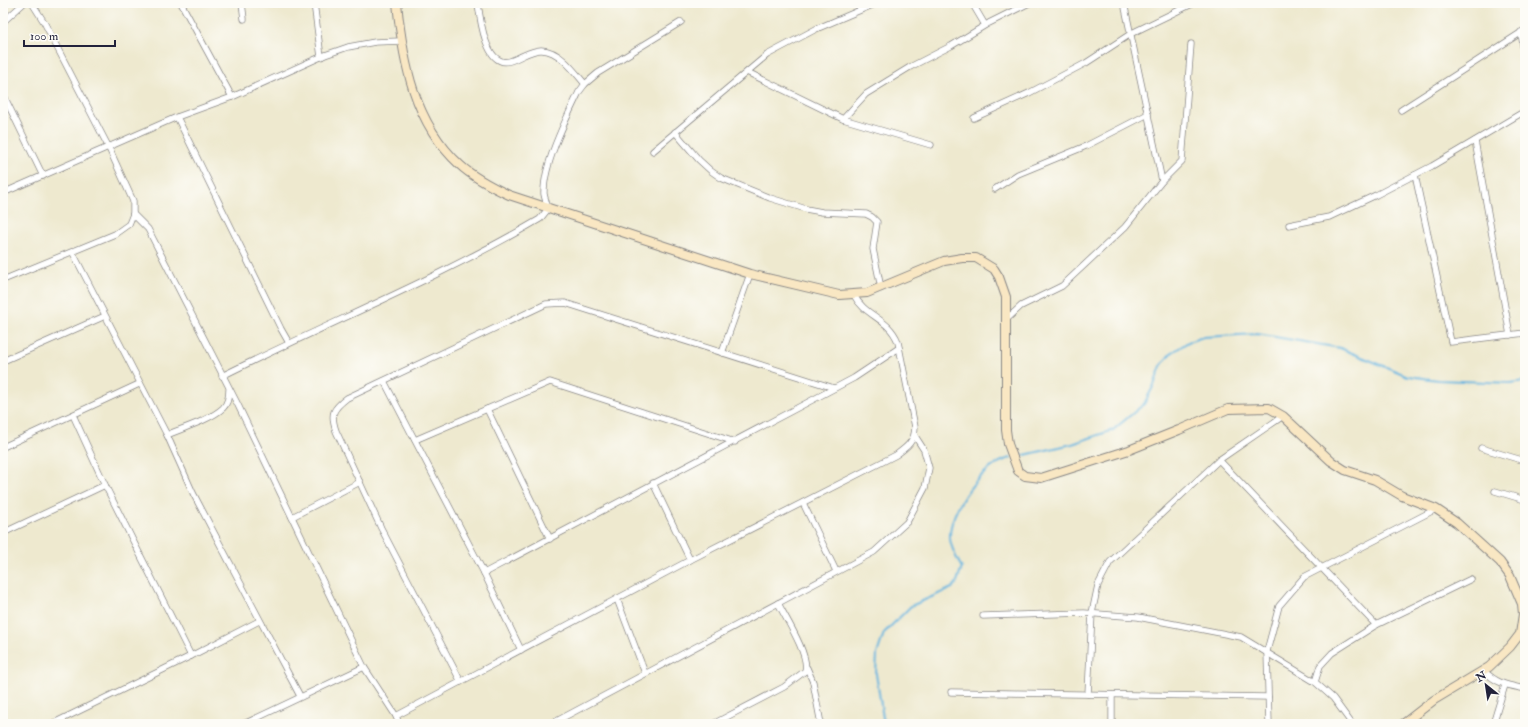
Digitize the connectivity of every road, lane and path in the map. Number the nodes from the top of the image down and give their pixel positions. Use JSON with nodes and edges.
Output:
{"nodes":[{"id":1,"x":32,"y":3,"type":"edge"},
{"id":2,"x":181,"y":3,"type":"edge"},
{"id":3,"x":242,"y":3,"type":"edge"},
{"id":4,"x":314,"y":3,"type":"edge"},
{"id":5,"x":397,"y":3,"type":"edge"},
{"id":6,"x":478,"y":3,"type":"edge"},
{"id":7,"x":877,"y":3,"type":"edge"},
{"id":8,"x":972,"y":3,"type":"edge"},
{"id":9,"x":1029,"y":3,"type":"edge"},
{"id":10,"x":1124,"y":3,"type":"edge"},
{"id":11,"x":1194,"y":3,"type":"edge"},
{"id":12,"x":19,"y":4,"type":"edge"},
{"id":13,"x":244,"y":20,"type":"dead end"},
{"id":14,"x":3,"y":22,"type":"edge"},
{"id":15,"x":681,"y":22,"type":"dead end"},
{"id":16,"x":985,"y":25,"type":"junction"},
{"id":17,"x":1523,"y":31,"type":"edge"},
{"id":18,"x":1132,"y":33,"type":"junction"},
{"id":19,"x":401,"y":41,"type":"junction"},
{"id":20,"x":1191,"y":44,"type":"dead end"},
{"id":21,"x":321,"y":57,"type":"junction"},
{"id":22,"x":1525,"y":60,"type":"edge"},
{"id":23,"x":747,"y":72,"type":"junction"},
{"id":24,"x":585,"y":84,"type":"junction"},
{"id":25,"x":3,"y":94,"type":"edge"},
{"id":26,"x":232,"y":97,"type":"junction"},
{"id":27,"x":1401,"y":110,"type":"dead end"},
{"id":28,"x":1525,"y":112,"type":"edge"},
{"id":29,"x":1148,"y":114,"type":"junction"},
{"id":30,"x":177,"y":117,"type":"junction"},
{"id":31,"x":974,"y":118,"type":"dead end"},
{"id":32,"x":843,"y":119,"type":"junction"},
{"id":33,"x":675,"y":132,"type":"junction"},
{"id":34,"x":1475,"y":141,"type":"junction"},
{"id":35,"x":931,"y":145,"type":"dead end"},
{"id":36,"x":108,"y":146,"type":"junction"},
{"id":37,"x":653,"y":151,"type":"dead end"},
{"id":38,"x":1415,"y":175,"type":"junction"},
{"id":39,"x":43,"y":176,"type":"junction"},
{"id":40,"x":1162,"y":181,"type":"junction"},
{"id":41,"x":995,"y":189,"type":"dead end"},
{"id":42,"x":3,"y":193,"type":"edge"},
{"id":43,"x":548,"y":209,"type":"junction"},
{"id":44,"x":133,"y":214,"type":"junction"},
{"id":45,"x":1289,"y":225,"type":"dead end"},
{"id":46,"x":73,"y":253,"type":"junction"},
{"id":47,"x":750,"y":274,"type":"junction"},
{"id":48,"x":3,"y":280,"type":"edge"},
{"id":49,"x":881,"y":288,"type":"junction"},
{"id":50,"x":854,"y":296,"type":"junction"},
{"id":51,"x":104,"y":316,"type":"junction"},
{"id":52,"x":1007,"y":319,"type":"junction"},
{"id":53,"x":1525,"y":333,"type":"edge"},
{"id":54,"x":1510,"y":335,"type":"junction"},
{"id":55,"x":289,"y":343,"type":"junction"},
{"id":56,"x":900,"y":348,"type":"junction"},
{"id":57,"x":722,"y":353,"type":"junction"},
{"id":58,"x":3,"y":361,"type":"edge"},
{"id":59,"x":222,"y":376,"type":"junction"},
{"id":60,"x":384,"y":381,"type":"junction"},
{"id":61,"x":139,"y":384,"type":"junction"},
{"id":62,"x":834,"y":388,"type":"junction"},
{"id":63,"x":229,"y":390,"type":"junction"},
{"id":64,"x":487,"y":410,"type":"junction"},
{"id":65,"x":73,"y":415,"type":"junction"},
{"id":66,"x":1283,"y":416,"type":"junction"},
{"id":67,"x":167,"y":435,"type":"junction"},
{"id":68,"x":915,"y":436,"type":"junction"},
{"id":69,"x":415,"y":440,"type":"junction"},
{"id":70,"x":735,"y":442,"type":"junction"},
{"id":71,"x":3,"y":447,"type":"edge"},
{"id":72,"x":1481,"y":448,"type":"dead end"},
{"id":73,"x":1219,"y":460,"type":"junction"},
{"id":74,"x":1525,"y":461,"type":"edge"},
{"id":75,"x":360,"y":482,"type":"junction"},
{"id":76,"x":653,"y":484,"type":"junction"},
{"id":77,"x":105,"y":485,"type":"junction"},
{"id":78,"x":1495,"y":491,"type":"dead end"},
{"id":79,"x":1525,"y":500,"type":"edge"},
{"id":80,"x":803,"y":503,"type":"junction"},
{"id":81,"x":1436,"y":510,"type":"junction"},
{"id":82,"x":292,"y":517,"type":"junction"},
{"id":83,"x":3,"y":533,"type":"edge"},
{"id":84,"x":550,"y":539,"type":"junction"},
{"id":85,"x":690,"y":560,"type":"junction"},
{"id":86,"x":1323,"y":568,"type":"junction"},
{"id":87,"x":836,"y":571,"type":"junction"},
{"id":88,"x":484,"y":573,"type":"junction"},
{"id":89,"x":1471,"y":579,"type":"dead end"},
{"id":90,"x":617,"y":599,"type":"junction"},
{"id":91,"x":778,"y":603,"type":"junction"},
{"id":92,"x":1092,"y":614,"type":"junction"},
{"id":93,"x":983,"y":616,"type":"dead end"},
{"id":94,"x":259,"y":621,"type":"junction"},
{"id":95,"x":1376,"y":625,"type":"junction"},
{"id":96,"x":521,"y":650,"type":"junction"},
{"id":97,"x":1267,"y":651,"type":"junction"},
{"id":98,"x":191,"y":656,"type":"junction"},
{"id":99,"x":364,"y":666,"type":"junction"},
{"id":100,"x":807,"y":668,"type":"junction"},
{"id":101,"x":1483,"y":670,"type":"junction"},
{"id":102,"x":645,"y":673,"type":"junction"},
{"id":103,"x":461,"y":682,"type":"junction"},
{"id":104,"x":1315,"y":682,"type":"junction"},
{"id":105,"x":1505,"y":685,"type":"junction"},
{"id":106,"x":1525,"y":690,"type":"edge"},
{"id":107,"x":951,"y":692,"type":"dead end"},
{"id":108,"x":1088,"y":694,"type":"junction"},
{"id":109,"x":1112,"y":695,"type":"junction"},
{"id":110,"x":300,"y":696,"type":"junction"},
{"id":111,"x":1268,"y":697,"type":"junction"},
{"id":112,"x":396,"y":716,"type":"junction"},
{"id":113,"x":52,"y":724,"type":"edge"},
{"id":114,"x":244,"y":724,"type":"edge"},
{"id":115,"x":398,"y":724,"type":"edge"},
{"id":116,"x":551,"y":724,"type":"edge"},
{"id":117,"x":713,"y":724,"type":"edge"},
{"id":118,"x":821,"y":724,"type":"edge"},
{"id":119,"x":1112,"y":724,"type":"edge"},
{"id":120,"x":1268,"y":724,"type":"edge"},
{"id":121,"x":1352,"y":724,"type":"edge"},
{"id":122,"x":1403,"y":724,"type":"edge"},
{"id":123,"x":1494,"y":724,"type":"edge"}],
"edges":[{"from":1,"to":36,"type":"street"},
{"from":2,"to":26,"type":"street"},
{"from":3,"to":13,"type":"street"},
{"from":4,"to":21,"type":"street"},
{"from":5,"to":19,"type":"street"},
{"from":6,"to":24,"type":"street"},
{"from":7,"to":23,"type":"street"},
{"from":8,"to":16,"type":"street"},
{"from":9,"to":16,"type":"street"},
{"from":10,"to":18,"type":"street"},
{"from":11,"to":18,"type":"street"},
{"from":12,"to":14,"type":"street"},
{"from":15,"to":24,"type":"street"},
{"from":16,"to":32,"type":"street"},
{"from":17,"to":22,"type":"street"},
{"from":17,"to":27,"type":"street"},
{"from":18,"to":29,"type":"street"},
{"from":18,"to":31,"type":"street"},
{"from":19,"to":21,"type":"street"},
{"from":19,"to":43,"type":"street"},
{"from":20,"to":40,"type":"street"},
{"from":21,"to":26,"type":"street"},
{"from":23,"to":32,"type":"street"},
{"from":23,"to":33,"type":"street"},
{"from":24,"to":43,"type":"street"},
{"from":25,"to":39,"type":"street"},
{"from":26,"to":30,"type":"street"},
{"from":28,"to":34,"type":"street"},
{"from":29,"to":40,"type":"street"},
{"from":29,"to":41,"type":"street"},
{"from":30,"to":36,"type":"street"},
{"from":30,"to":55,"type":"street"},
{"from":32,"to":35,"type":"street"},
{"from":33,"to":37,"type":"street"},
{"from":33,"to":49,"type":"street"},
{"from":34,"to":38,"type":"street"},
{"from":34,"to":54,"type":"street"},
{"from":36,"to":39,"type":"street"},
{"from":36,"to":44,"type":"street"},
{"from":38,"to":45,"type":"street"},
{"from":38,"to":54,"type":"street"},
{"from":39,"to":42,"type":"street"},
{"from":40,"to":52,"type":"street"},
{"from":43,"to":47,"type":"street"},
{"from":43,"to":55,"type":"street"},
{"from":44,"to":46,"type":"street"},
{"from":44,"to":59,"type":"street"},
{"from":46,"to":48,"type":"street"},
{"from":46,"to":51,"type":"street"},
{"from":47,"to":50,"type":"street"},
{"from":47,"to":57,"type":"street"},
{"from":49,"to":50,"type":"street"},
{"from":49,"to":52,"type":"street"},
{"from":50,"to":56,"type":"street"},
{"from":51,"to":58,"type":"street"},
{"from":51,"to":61,"type":"street"},
{"from":52,"to":66,"type":"street"},
{"from":53,"to":54,"type":"street"},
{"from":55,"to":59,"type":"street"},
{"from":56,"to":62,"type":"street"},
{"from":56,"to":68,"type":"street"},
{"from":57,"to":60,"type":"street"},
{"from":57,"to":62,"type":"street"},
{"from":59,"to":63,"type":"street"},
{"from":60,"to":69,"type":"street"},
{"from":60,"to":75,"type":"street"},
{"from":61,"to":65,"type":"street"},
{"from":61,"to":67,"type":"street"},
{"from":62,"to":70,"type":"street"},
{"from":63,"to":67,"type":"street"},
{"from":63,"to":82,"type":"street"},
{"from":64,"to":69,"type":"street"},
{"from":64,"to":70,"type":"street"},
{"from":64,"to":84,"type":"street"},
{"from":65,"to":71,"type":"street"},
{"from":65,"to":77,"type":"street"},
{"from":66,"to":73,"type":"street"},
{"from":66,"to":81,"type":"street"},
{"from":67,"to":94,"type":"street"},
{"from":68,"to":80,"type":"street"},
{"from":68,"to":87,"type":"street"},
{"from":69,"to":88,"type":"street"},
{"from":70,"to":76,"type":"street"},
{"from":72,"to":74,"type":"street"},
{"from":73,"to":86,"type":"street"},
{"from":73,"to":92,"type":"street"},
{"from":75,"to":82,"type":"street"},
{"from":75,"to":103,"type":"street"},
{"from":76,"to":84,"type":"street"},
{"from":76,"to":85,"type":"street"},
{"from":77,"to":83,"type":"street"},
{"from":77,"to":98,"type":"street"},
{"from":78,"to":79,"type":"street"},
{"from":80,"to":85,"type":"street"},
{"from":80,"to":87,"type":"street"},
{"from":81,"to":86,"type":"street"},
{"from":81,"to":101,"type":"street"},
{"from":82,"to":99,"type":"street"},
{"from":84,"to":88,"type":"street"},
{"from":85,"to":90,"type":"street"},
{"from":86,"to":95,"type":"street"},
{"from":86,"to":97,"type":"street"},
{"from":87,"to":91,"type":"street"},
{"from":88,"to":96,"type":"street"},
{"from":89,"to":95,"type":"street"},
{"from":90,"to":96,"type":"street"},
{"from":90,"to":102,"type":"street"},
{"from":91,"to":100,"type":"street"},
{"from":91,"to":102,"type":"street"},
{"from":92,"to":93,"type":"street"},
{"from":92,"to":97,"type":"street"},
{"from":92,"to":108,"type":"street"},
{"from":94,"to":98,"type":"street"},
{"from":94,"to":110,"type":"street"},
{"from":95,"to":104,"type":"street"},
{"from":96,"to":103,"type":"street"},
{"from":97,"to":104,"type":"street"},
{"from":97,"to":111,"type":"street"},
{"from":98,"to":113,"type":"street"},
{"from":99,"to":110,"type":"street"},
{"from":99,"to":112,"type":"street"},
{"from":100,"to":117,"type":"street"},
{"from":100,"to":118,"type":"street"},
{"from":101,"to":105,"type":"street"},
{"from":101,"to":122,"type":"street"},
{"from":102,"to":116,"type":"street"},
{"from":103,"to":112,"type":"street"},
{"from":104,"to":121,"type":"street"},
{"from":105,"to":106,"type":"street"},
{"from":105,"to":123,"type":"street"},
{"from":107,"to":108,"type":"street"},
{"from":108,"to":109,"type":"street"},
{"from":109,"to":111,"type":"street"},
{"from":109,"to":119,"type":"street"},
{"from":110,"to":114,"type":"street"},
{"from":111,"to":120,"type":"street"},
{"from":112,"to":115,"type":"street"}]}
